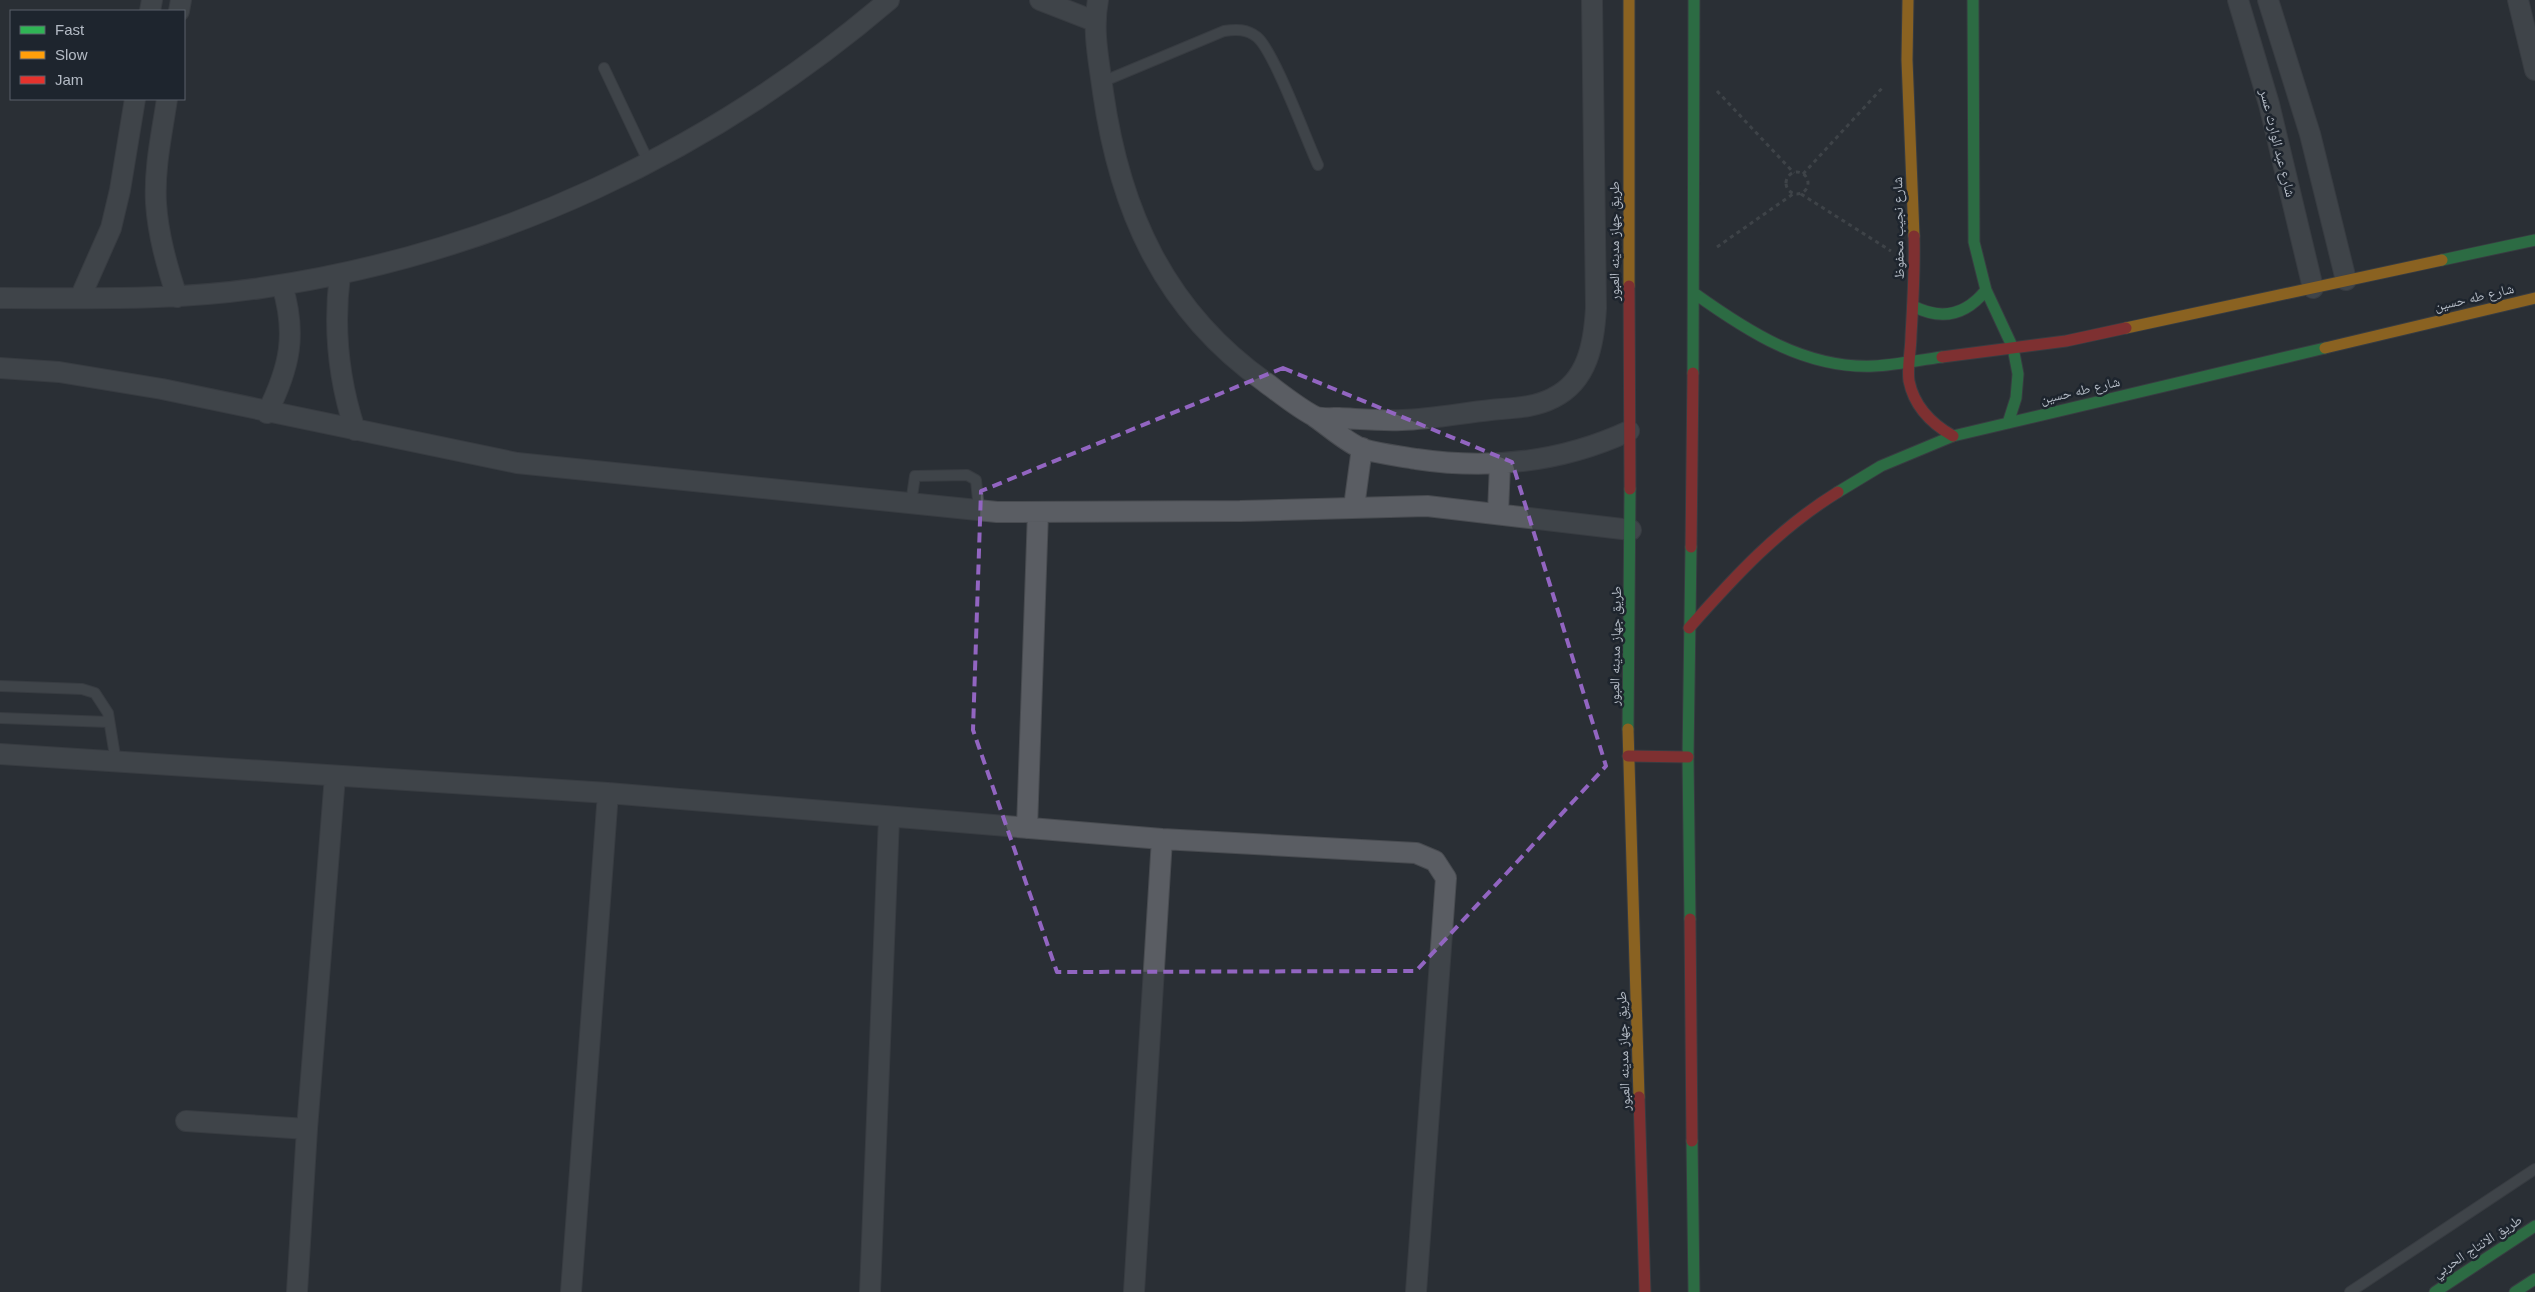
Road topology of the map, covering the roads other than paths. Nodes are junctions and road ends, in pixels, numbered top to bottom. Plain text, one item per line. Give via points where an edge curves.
1 (889, 0) edge
2 (1040, 0) edge
3 (1098, 0) edge
4 (1592, 0) edge
5 (1629, 0) edge
6 (1694, 0) edge
7 (1908, 0) edge
8 (1973, 0) edge
9 (2238, 0) edge
10 (2268, 0) edge
11 (2518, 0) edge
12 (1094, 21) junction
13 (604, 68) dead end
14 (2535, 70) edge
15 (1102, 82) junction
16 (135, 100) edge
17 (166, 100) edge
18 (649, 163) junction
19 (1318, 165) dead end
20 (2535, 240) edge
21 (340, 275) junction
22 (2346, 280) junction
23 (282, 285) junction
24 (2313, 288) junction
25 (1986, 290) junction
26 (1694, 293) junction
27 (177, 297) junction
28 (0, 298) edge
29 (80, 298) junction
30 (2535, 298) edge
31 (1913, 306) junction
32 (2013, 348) junction
33 (1909, 362) junction
34 (0, 368) edge
35 (267, 412) junction
36 (1316, 417) junction
37 (2008, 423) junction
38 (355, 430) junction
39 (1629, 431) junction
40 (1953, 436) junction
41 (1362, 448) junction
42 (1500, 464) junction
43 (911, 503) junction
44 (1354, 507) junction
45 (979, 510) junction
46 (1038, 512) junction
47 (1498, 513) junction
48 (1631, 530) junction
49 (1689, 628) junction
50 (0, 686) edge
51 (0, 718) edge
52 (109, 722) junction
53 (0, 754) edge
54 (1628, 756) junction
55 (1688, 757) junction
56 (116, 762) junction
57 (334, 776) junction
58 (608, 792) junction
59 (889, 818) junction
60 (1027, 828) junction
61 (1162, 839) junction
62 (186, 1121) dead end
63 (307, 1129) junction
64 (2535, 1169) edge
65 (2535, 1226) edge
66 (2535, 1279) edge
67 (297, 1292) edge
68 (571, 1292) edge
69 (870, 1292) edge
70 (1134, 1292) edge
71 (1416, 1292) edge
72 (1645, 1292) edge
73 (1694, 1292) edge
74 (2350, 1292) edge
75 (2435, 1292) edge
76 (2515, 1292) edge

1 - 18 street via 790,78 722,122
2 - 12 street
3 - 12 street
4 - 36 street via 1596,308 1589,360 1574,382 1554,398 1530,406 1403,420
5 - 39 main road, طريق جهاز مدينه العبور
6 - 26 main road
7 - 31 main road, شارع نجيب محفوظ via 1907,60 1915,266
8 - 25 main road via 1974,242
9 - 24 street, شارع عبد الوارث عسر via 2272,113
10 - 22 street via 2310,134
11 - 14 street
12 - 15 street
13 - 18 lane
15 - 19 lane via 1224,32 1245,31 1255,35 1265,48
15 - 36 street via 1109,136 1123,187 1142,237 1168,284 1191,316 1218,344 1247,370
16 - 29 street via 111,228
17 - 27 street via 156,202 160,234
18 - 21 street via 575,199 499,230 420,255
20 - 22 main road
21 - 23 street
21 - 38 street via 337,354
22 - 24 main road
23 - 27 street
23 - 35 street via 291,329 290,352 285,374
24 - 32 main road via 2066,341
25 - 31 main road via 1972,306 1953,315 1932,315
25 - 32 main road
26 - 33 main road via 1777,346 1805,355 1824,361 1873,366
26 - 49 main road
27 - 29 street
28 - 29 street
30 - 37 main road, شارع طه حسين
31 - 33 main road, شارع نجيب محفوظ
32 - 33 main road
32 - 37 main road via 2018,374 2016,398
33 - 40 main road, شارع نجيب محفوظ via 1909,380 1923,414 1936,428
34 - 35 street via 59,372 162,389
35 - 38 street
36 - 41 street
37 - 40 main road, شارع طه حسين
38 - 43 street via 517,463
39 - 42 street via 1553,458
39 - 48 main road, طريق جهاز مدينه العبور
40 - 49 main road, شارع طه حسين via 1881,466 1810,510 1745,565
41 - 42 street via 1430,461
41 - 44 street
42 - 47 street
43 - 45 street
43 - 45 lane via 914,480 918,475 967,475 976,480
44 - 46 street
44 - 47 street via 1427,506
45 - 46 street
46 - 60 street
47 - 48 street
48 - 54 main road, طريق جهاز مدينه العبور
49 - 55 main road
50 - 52 lane via 82,689 95,693 108,713
51 - 52 lane
52 - 56 lane
53 - 56 street
54 - 55 main road
54 - 72 main road, طريق جهاز مدينه العبور
55 - 73 main road
56 - 57 street
57 - 58 street
57 - 63 street
58 - 59 street
58 - 68 street
59 - 60 street
59 - 69 street
60 - 61 street
61 - 70 street
61 - 71 street via 1416,853 1435,861 1446,878
62 - 63 street
63 - 67 street
64 - 74 lane
65 - 75 main road, طريق الانتاج الحربي
66 - 76 main road

